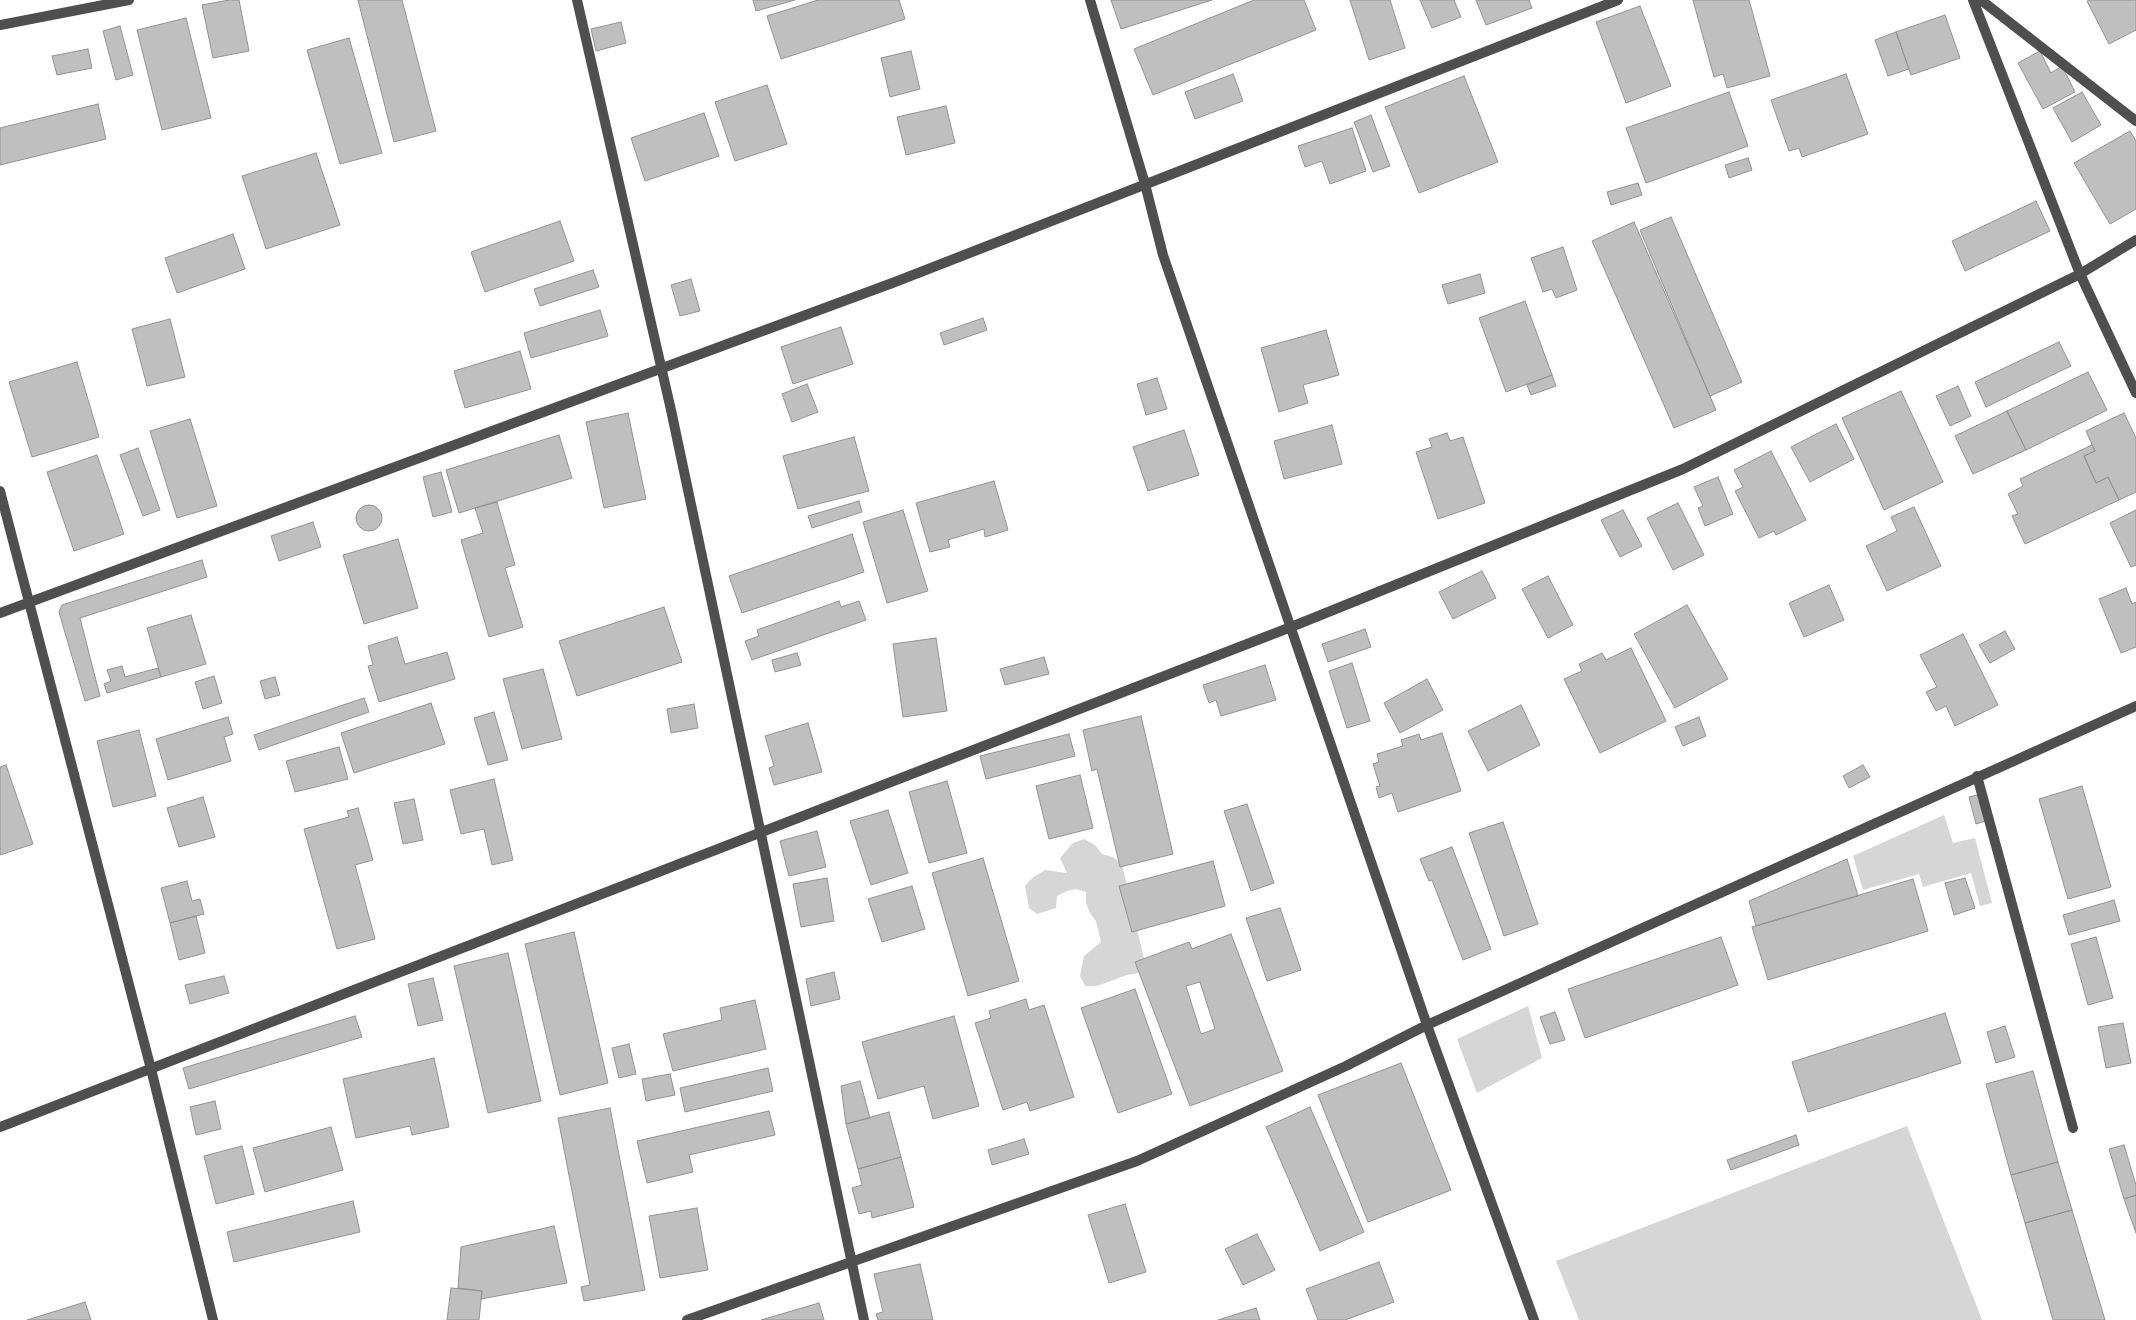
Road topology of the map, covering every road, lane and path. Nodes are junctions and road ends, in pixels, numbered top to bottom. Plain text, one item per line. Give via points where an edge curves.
1 (129, 0) edge
2 (577, 0) edge
3 (1090, 0) edge
4 (1618, 0) edge
5 (1973, 0) edge
6 (1981, 0) edge
7 (0, 25) edge
8 (2136, 121) edge
9 (1145, 184) junction
10 (2136, 240) edge
11 (2080, 274) junction
12 (661, 368) junction
13 (2136, 393) edge
14 (0, 491) edge
15 (30, 602) junction
16 (0, 613) edge
17 (1291, 627) junction
18 (2136, 706) edge
19 (1977, 776) junction
20 (761, 833) junction
21 (1427, 1025) junction
22 (151, 1069) junction
23 (0, 1127) edge
24 (2073, 1128) dead end
25 (851, 1263) junction
26 (213, 1320) edge
27 (687, 1320) edge
28 (864, 1320) edge
29 (1534, 1320) edge

1 - 7 street
2 - 12 street
3 - 9 street
4 - 9 street
5 - 11 street
6 - 8 street
9 - 12 street via 895,282
9 - 17 street via 1163,255
10 - 11 street
11 - 13 street
11 - 17 street via 1683,469
12 - 15 street
12 - 20 street
14 - 15 street
15 - 16 street
15 - 22 street
17 - 20 street
17 - 21 street
18 - 19 street
19 - 21 street
19 - 24 street
20 - 22 street
20 - 25 street
21 - 25 street via 1346,1066 1137,1161
21 - 29 street
22 - 23 street
22 - 26 street
25 - 27 street
25 - 28 street

